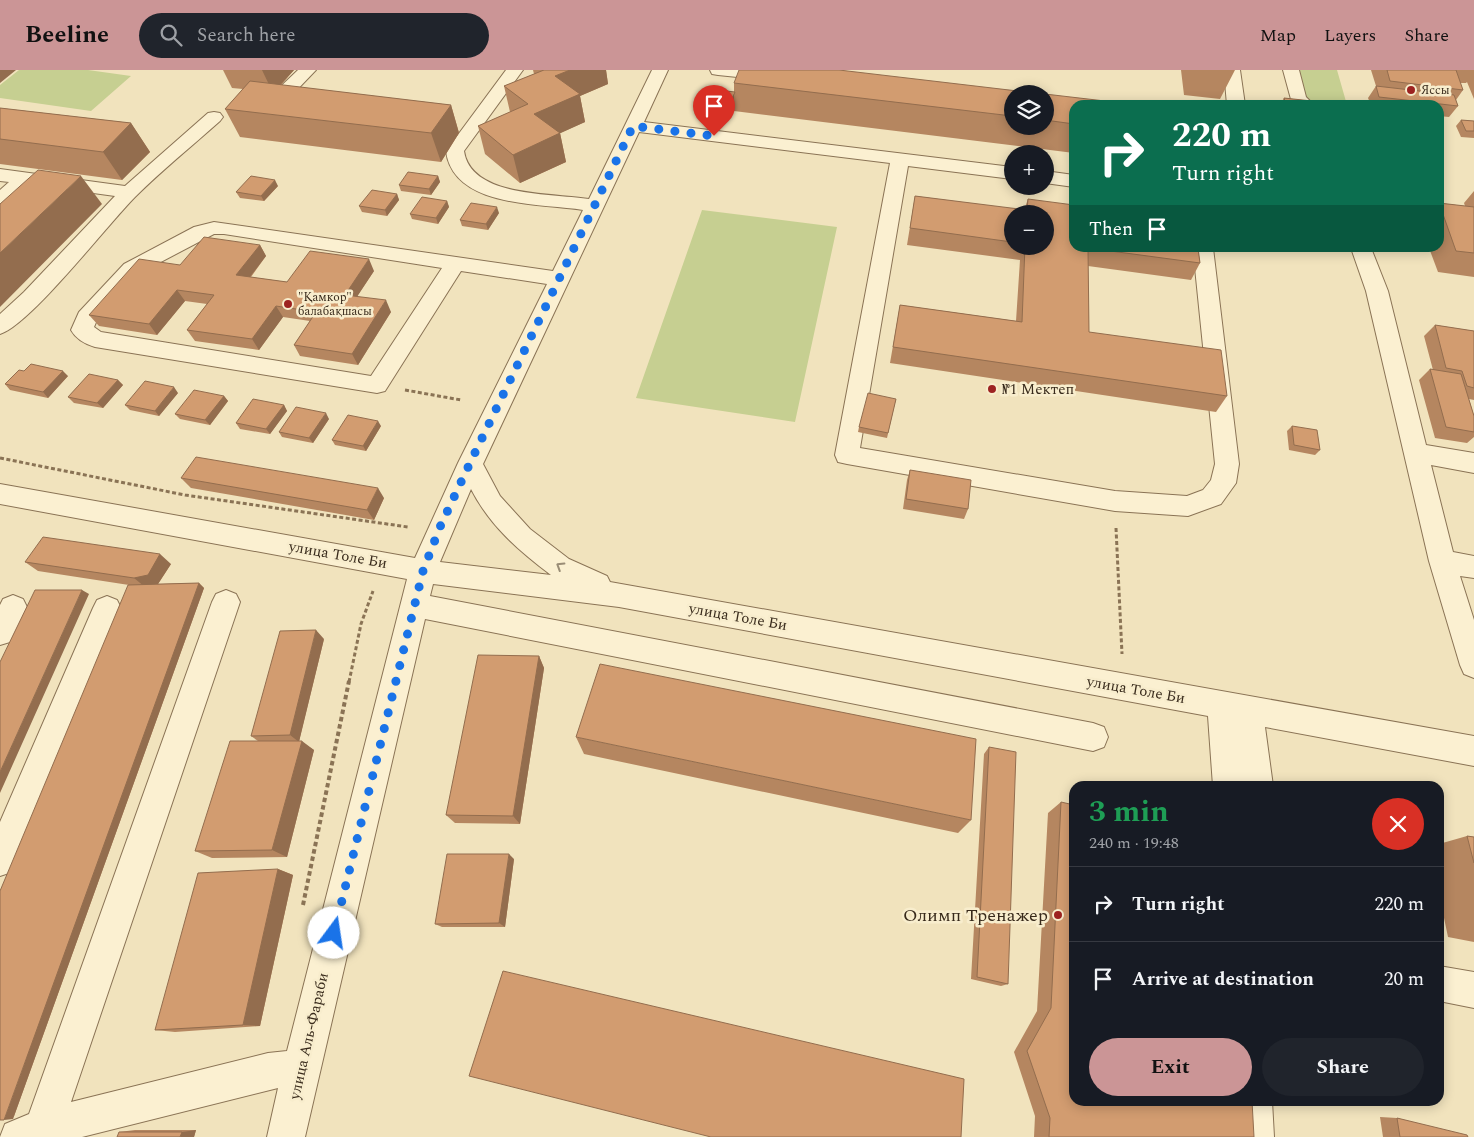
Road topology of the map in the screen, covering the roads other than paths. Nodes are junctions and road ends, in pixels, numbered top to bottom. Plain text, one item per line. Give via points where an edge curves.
1 (308, 70) edge
2 (515, 70) edge
3 (660, 70) edge
4 (718, 70) edge
5 (1232, 70) edge
6 (1291, 70) edge
7 (796, 78) edge
8 (1235, 100) edge
9 (1299, 100) edge
10 (316, 110) edge
11 (214, 116) dead end
12 (633, 126) junction
13 (451, 129) dead end
14 (471, 132) junction
15 (900, 160) junction
16 (1004, 172) edge
17 (0, 175) edge
18 (24, 178) junction
19 (1054, 178) edge
20 (1069, 180) edge
21 (128, 192) junction
22 (0, 201) edge
23 (594, 206) junction
24 (1203, 252) edge
25 (1362, 252) edge
26 (456, 263) junction
27 (559, 279) junction
28 (0, 326) edge
29 (1415, 453) junction
30 (470, 463) junction
31 (1474, 463) edge
32 (0, 494) edge
33 (1442, 561) junction
34 (1474, 567) edge
35 (423, 571) junction
36 (619, 595) junction
37 (226, 602) dead end
38 (413, 605) junction
39 (13, 607) dead end
40 (108, 608) dead end
41 (0, 634) edge
42 (1474, 665) edge
43 (1235, 708) junction
44 (1093, 737) dead end
45 (1474, 751) edge
46 (1228, 781) edge
47 (1257, 781) edge
48 (0, 860) edge
49 (1444, 985) edge
50 (1474, 990) edge
51 (301, 1068) junction
52 (1253, 1106) edge
53 (34, 1134) edge
54 (286, 1137) edge
55 (1256, 1137) edge

1 - 10 street via 284,94 282,102
2 - 14 street
3 - 12 street, улица Аль-Фараби
4 - 7 street
5 - 8 street
6 - 9 street
11 - 21 street
12 - 15 street
12 - 23 street, улица Аль-Фараби
13 - 14 street
14 - 23 street via 455,151 456,165 482,188
15 - 16 street
15 - 24 street via 902,199 847,455 1115,501 1188,506 1212,497 1223,483 1226,464
17 - 18 street
18 - 21 street
18 - 22 street
19 - 20 street
21 - 28 street via 32,297
23 - 27 street, улица Аль-Фараби
25 - 29 street via 1377,291
26 - 26 street via 377,385 95,339 82,330 87,317 131,269 201,231 214,228
26 - 27 street
27 - 30 street, улица Аль-Фараби
29 - 31 street
29 - 33 street
30 - 35 street, улица Аль-Фараби
36 -> 30 street via 560,567 522,537 491,503
32 - 35 street, улица Толе Би
33 - 34 street
33 - 42 street
35 - 36 street, улица Толе Би
35 - 38 street, улица Аль-Фараби
36 - 43 street, улица Толе Би
37 - 53 street
38 - 44 street
38 - 51 street, улица Аль-Фараби
39 - 41 street
40 - 48 street
43 - 45 street, улица Толе Би
43 - 46 street
43 - 47 street
49 - 50 street
51 - 53 street via 268,1071
51 - 54 street, улица Аль-Фараби
52 - 55 street

